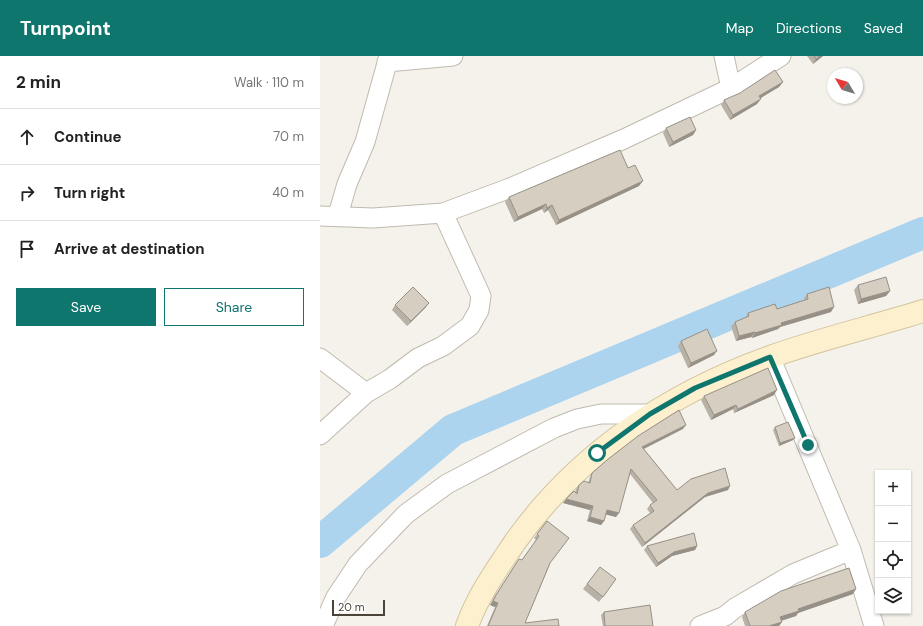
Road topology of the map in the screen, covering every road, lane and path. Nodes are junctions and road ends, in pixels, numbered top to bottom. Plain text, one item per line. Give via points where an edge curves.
1 (453, 56) edge
2 (724, 56) edge
3 (781, 56) edge
4 (388, 59) edge
5 (731, 88) junction
6 (443, 213) junction
7 (329, 215) edge
8 (923, 310) edge
9 (770, 357) junction
10 (320, 358) edge
11 (366, 393) junction
12 (650, 414) junction
13 (320, 435) edge
14 (851, 550) junction
15 (323, 626) edge
16 (468, 626) edge
17 (700, 626) edge
18 (874, 626) edge

1 - 4 street
2 - 5 street
3 - 5 street
4 - 7 street via 365,142 347,184
5 - 6 street via 617,142 510,188
6 - 7 street via 372,218
6 - 11 street via 481,296 479,310 470,326 444,346 418,358
8 - 9 street
9 - 12 street via 695,388
9 - 14 street
10 - 11 street
11 - 13 street
12 - 15 street via 601,414 577,419 554,428 447,484 406,514 358,564 336,597
12 - 16 street via 597,453 549,498 494,573 472,612
14 - 17 street via 793,574 725,616
14 - 18 street

